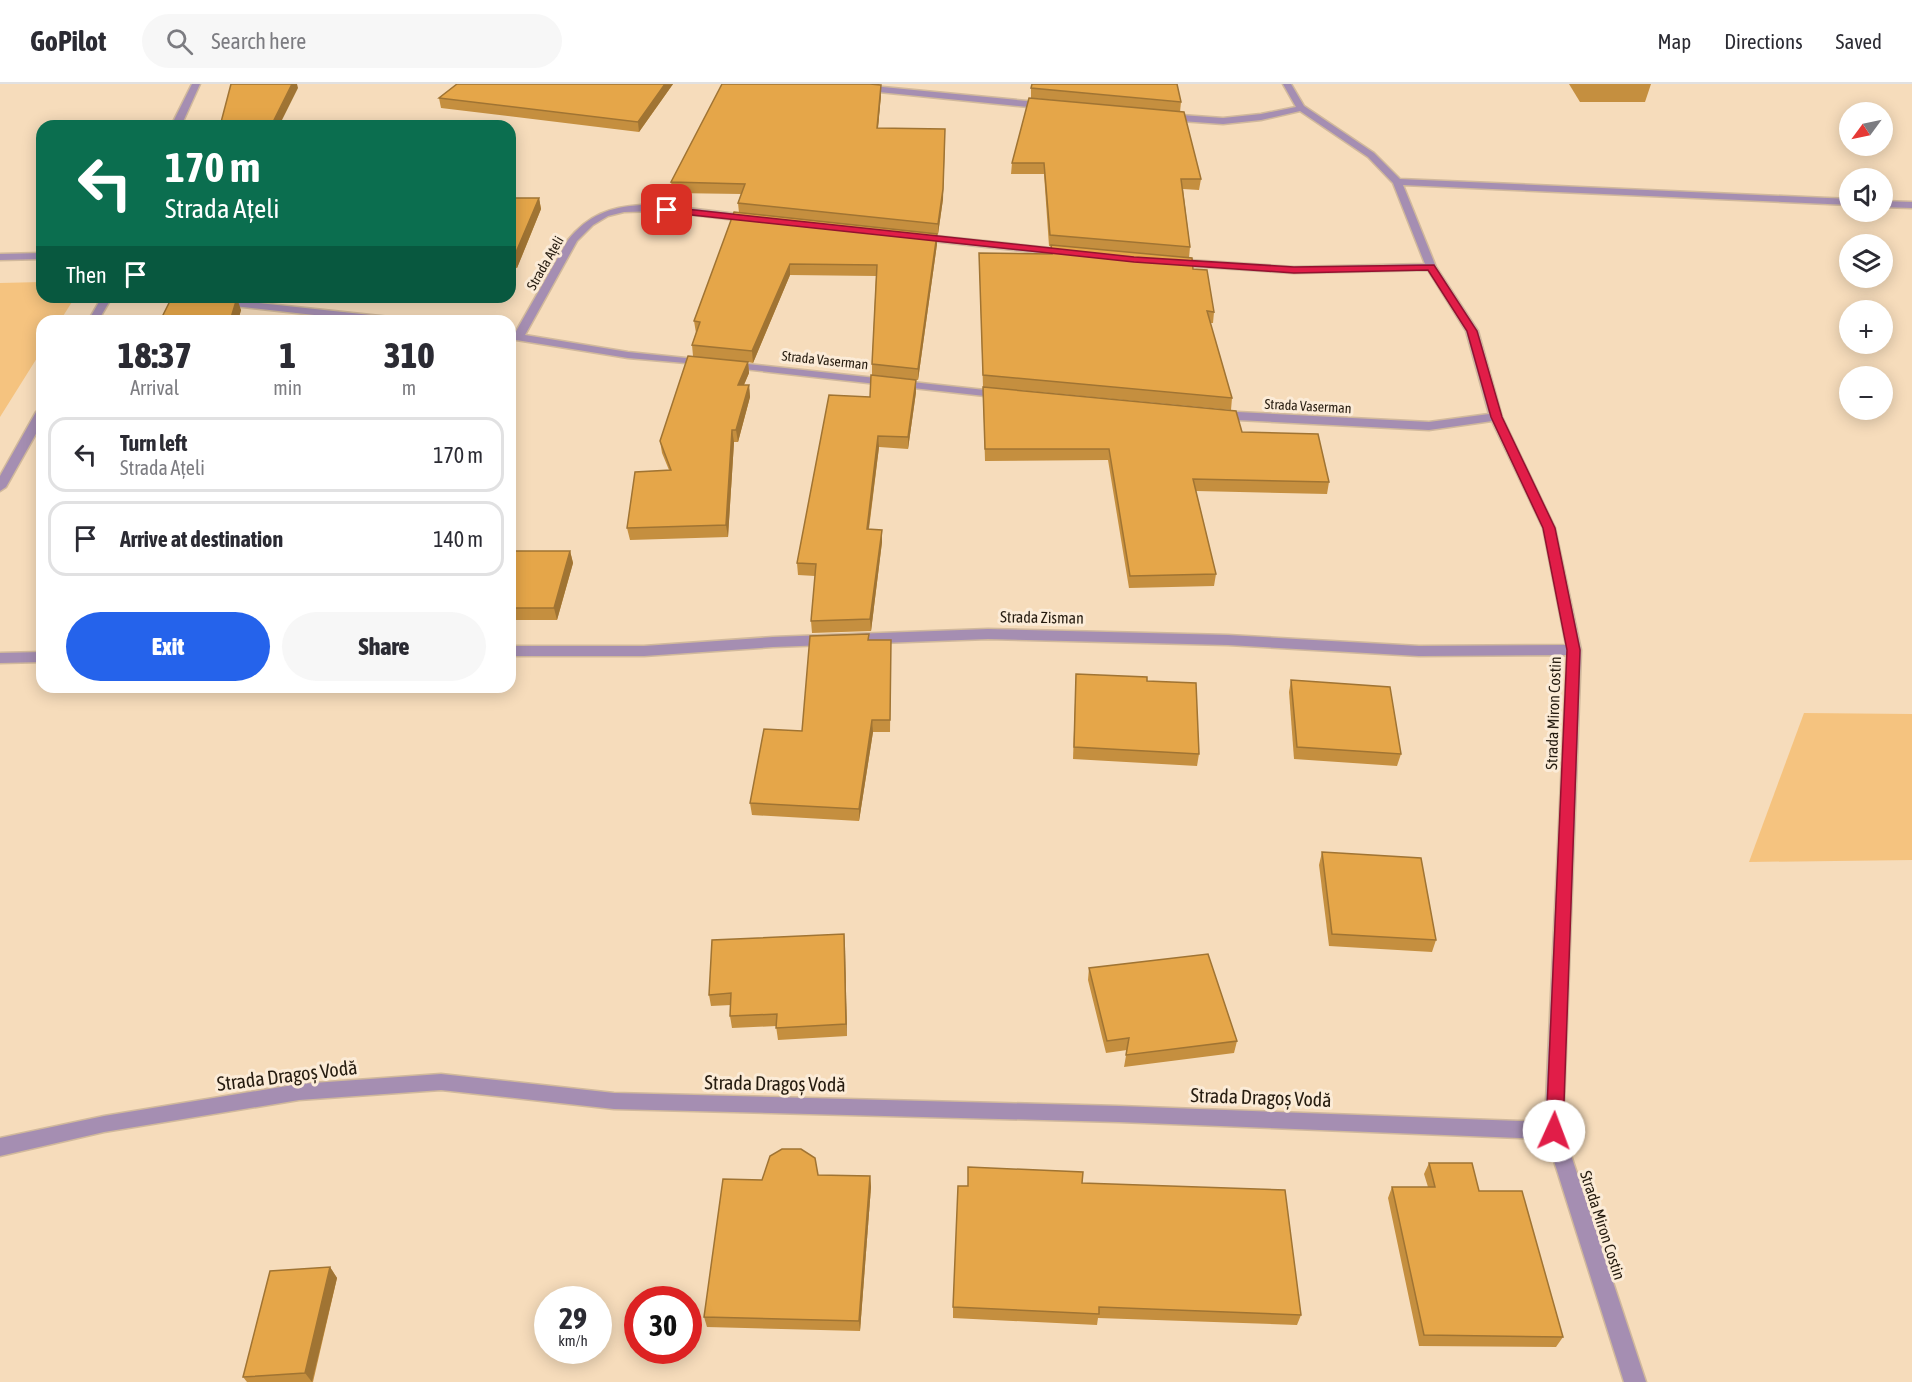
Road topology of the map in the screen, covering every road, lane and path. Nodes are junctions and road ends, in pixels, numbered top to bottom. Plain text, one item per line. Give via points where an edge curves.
1 (196, 84) edge
2 (1287, 84) edge
3 (854, 87) edge
4 (1056, 106) edge
5 (1301, 108) junction
6 (1151, 115) edge
7 (179, 120) edge
8 (1397, 182) junction
9 (1839, 202) edge
10 (1893, 205) edge
11 (1912, 206) edge
12 (760, 220) edge
13 (900, 235) edge
14 (1076, 254) edge
15 (36, 256) edge
16 (0, 257) edge
17 (1157, 261) edge
18 (1431, 267) junction
19 (231, 303) edge
20 (343, 315) edge
21 (516, 333) edge
22 (516, 336) edge
23 (1017, 396) edge
24 (1204, 414) edge
25 (1496, 417) junction
26 (36, 423) edge
27 (0, 486) edge
28 (1574, 650) junction
29 (516, 651) edge
30 (36, 657) edge
31 (0, 658) edge
32 (1554, 1131) junction
33 (0, 1148) edge
34 (1635, 1382) edge

1 - 7 street
2 - 5 street, Strada Miron Costin
3 - 4 street
5 - 6 street via 1223,121
5 - 8 street, Strada Miron Costin via 1371,155
8 - 9 street
8 - 18 street, Strada Miron Costin
10 - 11 street
12 - 21 street, Strada Ațeli via 643,208 607,212 573,240
13 - 14 street
15 - 16 street
17 - 18 street via 1294,270
18 - 25 street, Strada Miron Costin via 1472,331
19 - 20 street
22 - 23 street, Strada Vaserman via 628,355
24 - 25 street, Strada Vaserman via 1429,426
25 - 28 street, Strada Miron Costin via 1549,528
26 - 27 street
28 - 29 street, Strada Zisman via 1419,651 1228,640 988,634 644,651
28 - 32 street, Strada Miron Costin
30 - 31 street
32 - 33 street, Strada Dragoș Vodă via 1119,1114 614,1101 441,1082 299,1092 104,1124
32 - 34 street, Strada Miron Costin

